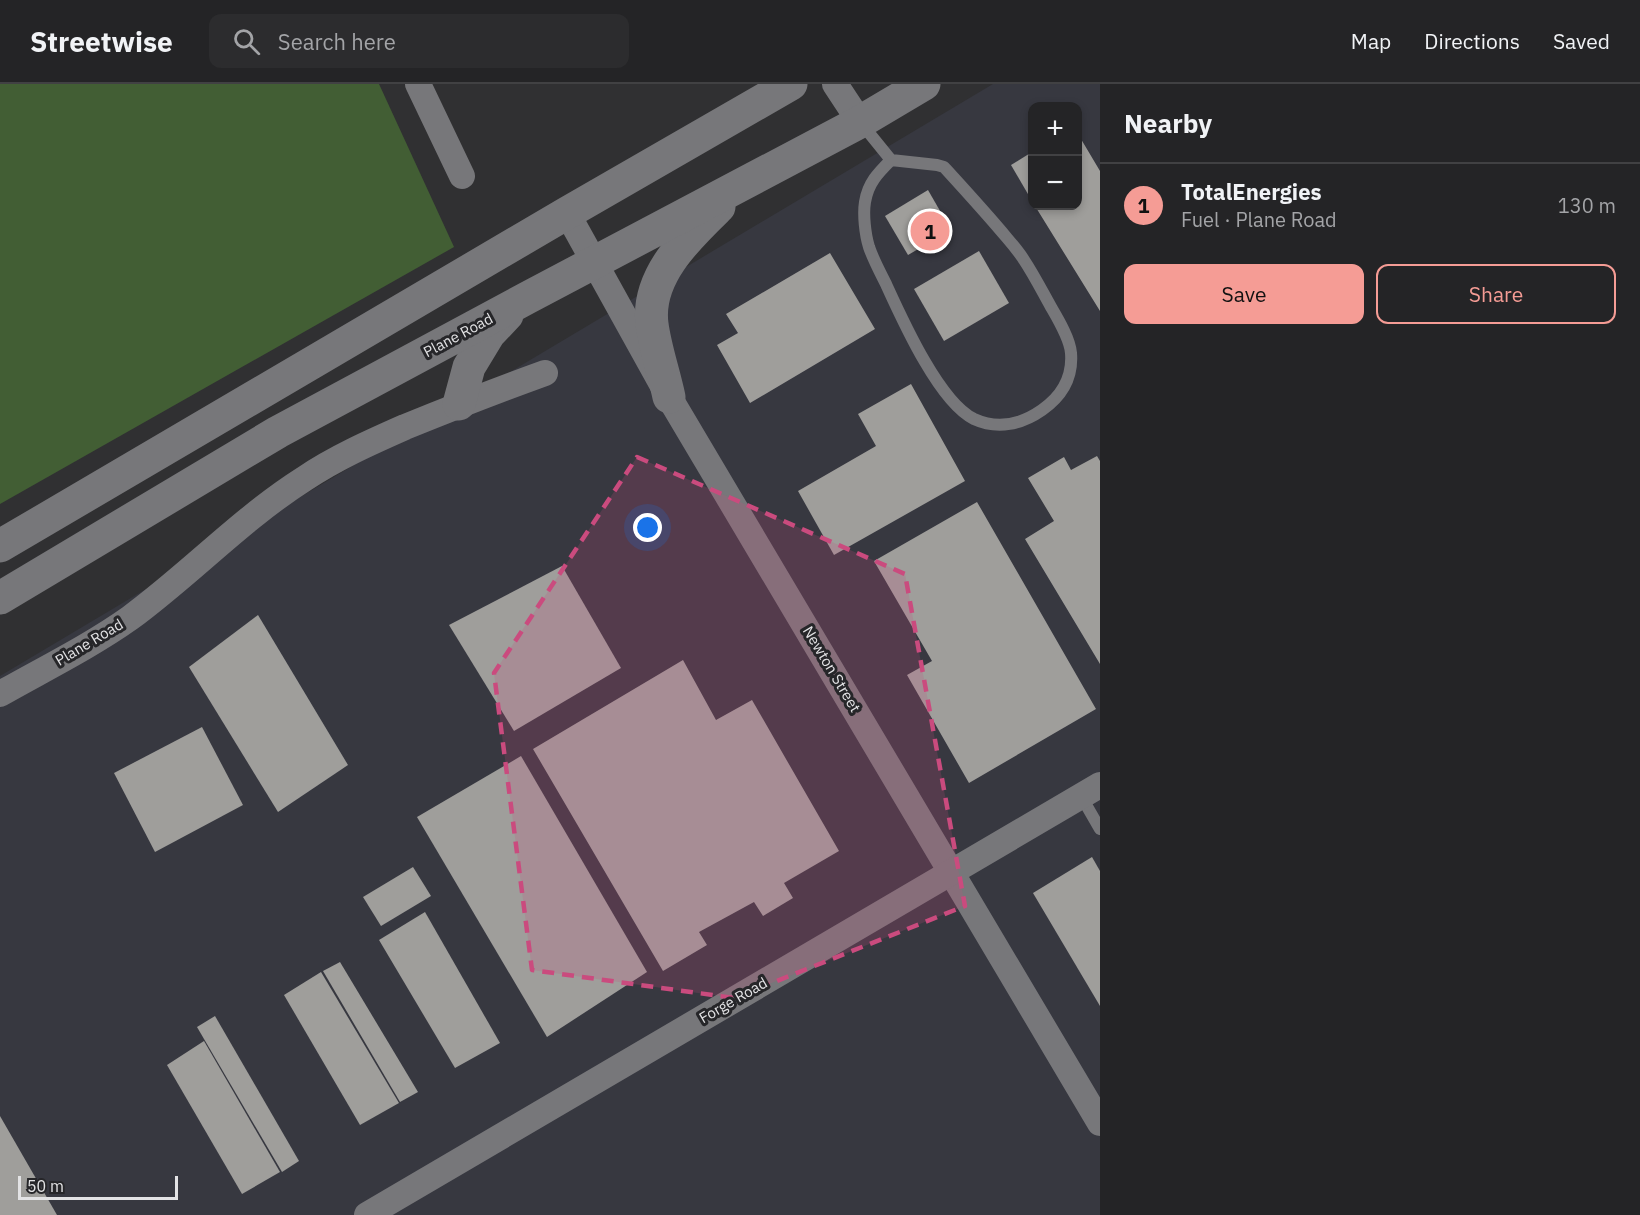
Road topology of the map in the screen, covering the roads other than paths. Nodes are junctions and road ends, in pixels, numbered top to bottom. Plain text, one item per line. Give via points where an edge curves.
1 (418, 84) edge
2 (791, 84) edge
3 (835, 84) edge
4 (924, 84) edge
5 (860, 123) junction
6 (891, 160) junction
7 (462, 176) dead end
8 (747, 181) junction
9 (567, 213) junction
10 (595, 263) junction
11 (527, 298) junction
12 (545, 373) dead end
13 (669, 397) junction
14 (459, 404) junction
15 (0, 546) edge
16 (0, 598) edge
17 (0, 694) edge
18 (1090, 791) edge
19 (1100, 829) edge
20 (952, 871) junction
21 (1100, 1123) edge
22 (367, 1215) edge

1 - 7 street
2 - 9 main road
3 - 5 street
4 - 5 main road, Plane Road
5 - 6 lane
5 - 8 main road, Plane Road
6 - 6 lane via 868,188 864,203 868,245 928,368 945,393 972,418 1006,425 1029,419 1055,401 1071,372 1071,351 1059,322 1024,259 944,167
8 - 10 main road, Plane Road
8 - 13 main road via 696,229 669,262 653,296 652,322
9 - 10 street, Newton Street
9 - 15 main road
10 - 11 main road, Plane Road
10 - 13 street, Newton Street
11 - 14 main road via 489,334 477,352
11 - 16 main road, Plane Road via 278,432
12 - 14 street, Plane Road
13 - 20 street, Newton Street
14 - 17 street, Plane Road via 364,445 305,478 262,508 128,618 89,645
18 - 19 lane
18 - 20 street, Forge Road
20 - 21 street, Newton Street
20 - 22 street, Forge Road

